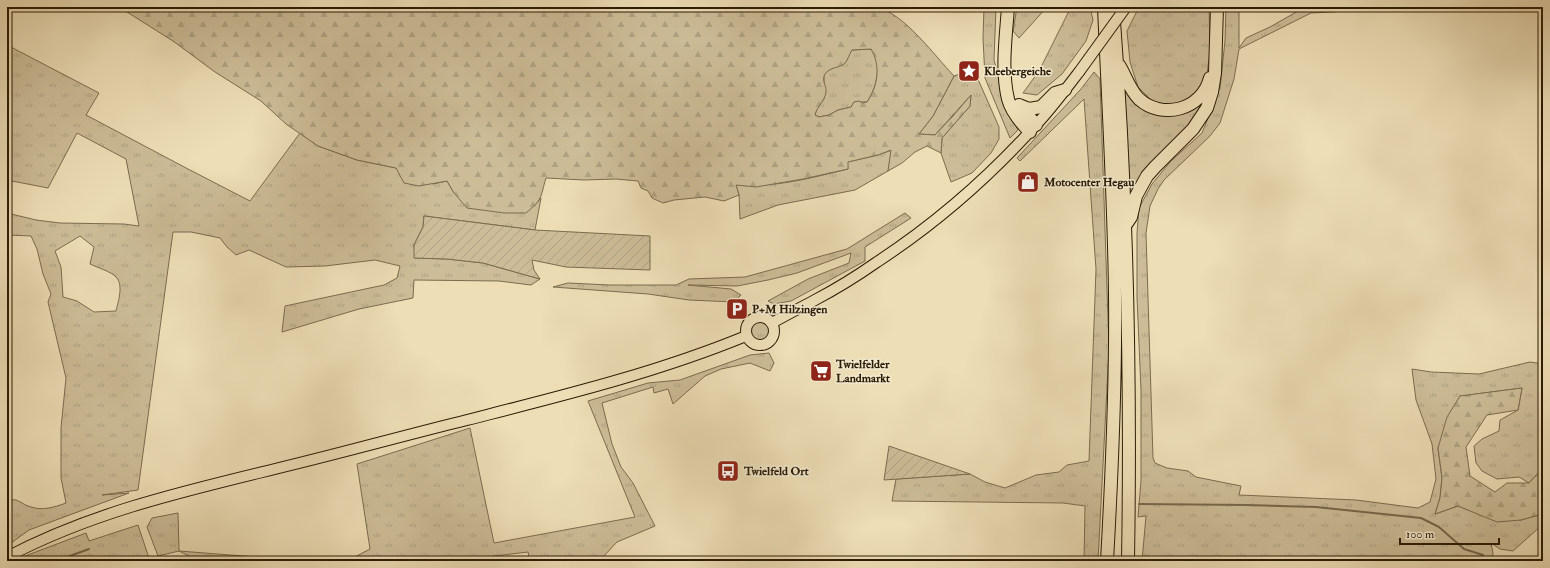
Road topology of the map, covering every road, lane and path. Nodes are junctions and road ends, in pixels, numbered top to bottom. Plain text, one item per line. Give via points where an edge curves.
1 (1008, 7) edge
2 (1099, 7) edge
3 (1104, 7) edge
4 (1113, 7) edge
5 (1126, 7) edge
6 (1213, 7) edge
7 (1217, 7) edge
8 (1105, 23) junction
9 (1117, 62) junction
10 (1007, 90) junction
11 (1065, 90) junction
12 (1019, 105) junction
13 (1033, 128) junction
14 (1125, 227) junction
15 (772, 323) junction
16 (746, 336) junction
17 (7, 557) edge
18 (1106, 561) edge
19 (1128, 561) edge

1 - 10 highway via 1004,62
2 - 8 highway via 1100,17
3 - 8 highway
4 - 9 highway
5 - 11 main road, bridge
6 - 9 highway via 1213,50 1209,81 1201,96 1187,106 1169,111 1145,103 1134,93
7 - 14 highway via 1215,73 1207,108 1193,129 1147,176 1136,196 1131,217
8 - 18 highway via 1115,296 1113,425
9 - 14 highway
10 - 12 highway
10 - 13 highway via 1008,100 1022,124
11 - 12 highway via 1055,93 1041,107 1029,109
11 - 13 main road
12 - 13 highway
13 - 15 main road via 963,196 897,249 836,288
14 - 19 highway
15 - 16 main road via 762,317 754,317 747,323
15 - 16 main road via 774,335 766,344 754,344
16 - 17 main road via 679,362 584,390 126,508 60,532

